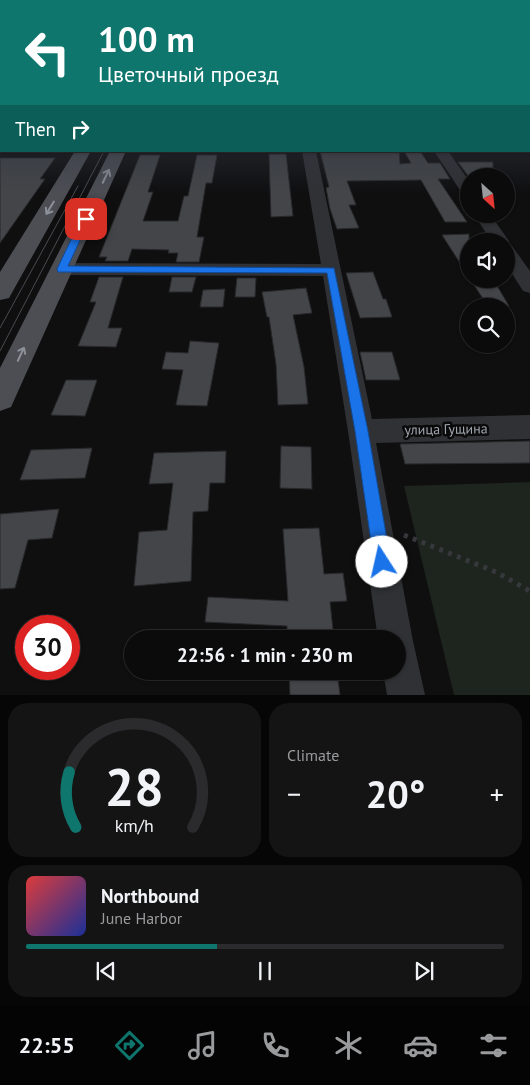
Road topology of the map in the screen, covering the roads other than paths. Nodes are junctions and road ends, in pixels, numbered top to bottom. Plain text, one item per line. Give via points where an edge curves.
1 (83, 152) edge
2 (118, 152) edge
3 (309, 152) edge
4 (442, 152) edge
5 (460, 180) edge
6 (515, 264) edge
7 (61, 269) junction
8 (331, 270) junction
9 (6, 272) edge
10 (530, 286) edge
11 (0, 292) edge
12 (0, 398) edge
13 (530, 427) edge
14 (361, 431) junction
15 (394, 630) edge
16 (403, 680) edge
17 (406, 695) edge

1 -> 9 main road
7 -> 2 main road
3 - 8 street
4 - 5 street
6 - 10 street
7 - 8 street
12 -> 7 main road
8 - 14 street
9 - 11 main road
13 - 14 street, улица Гущина
14 - 15 street
16 - 17 street

